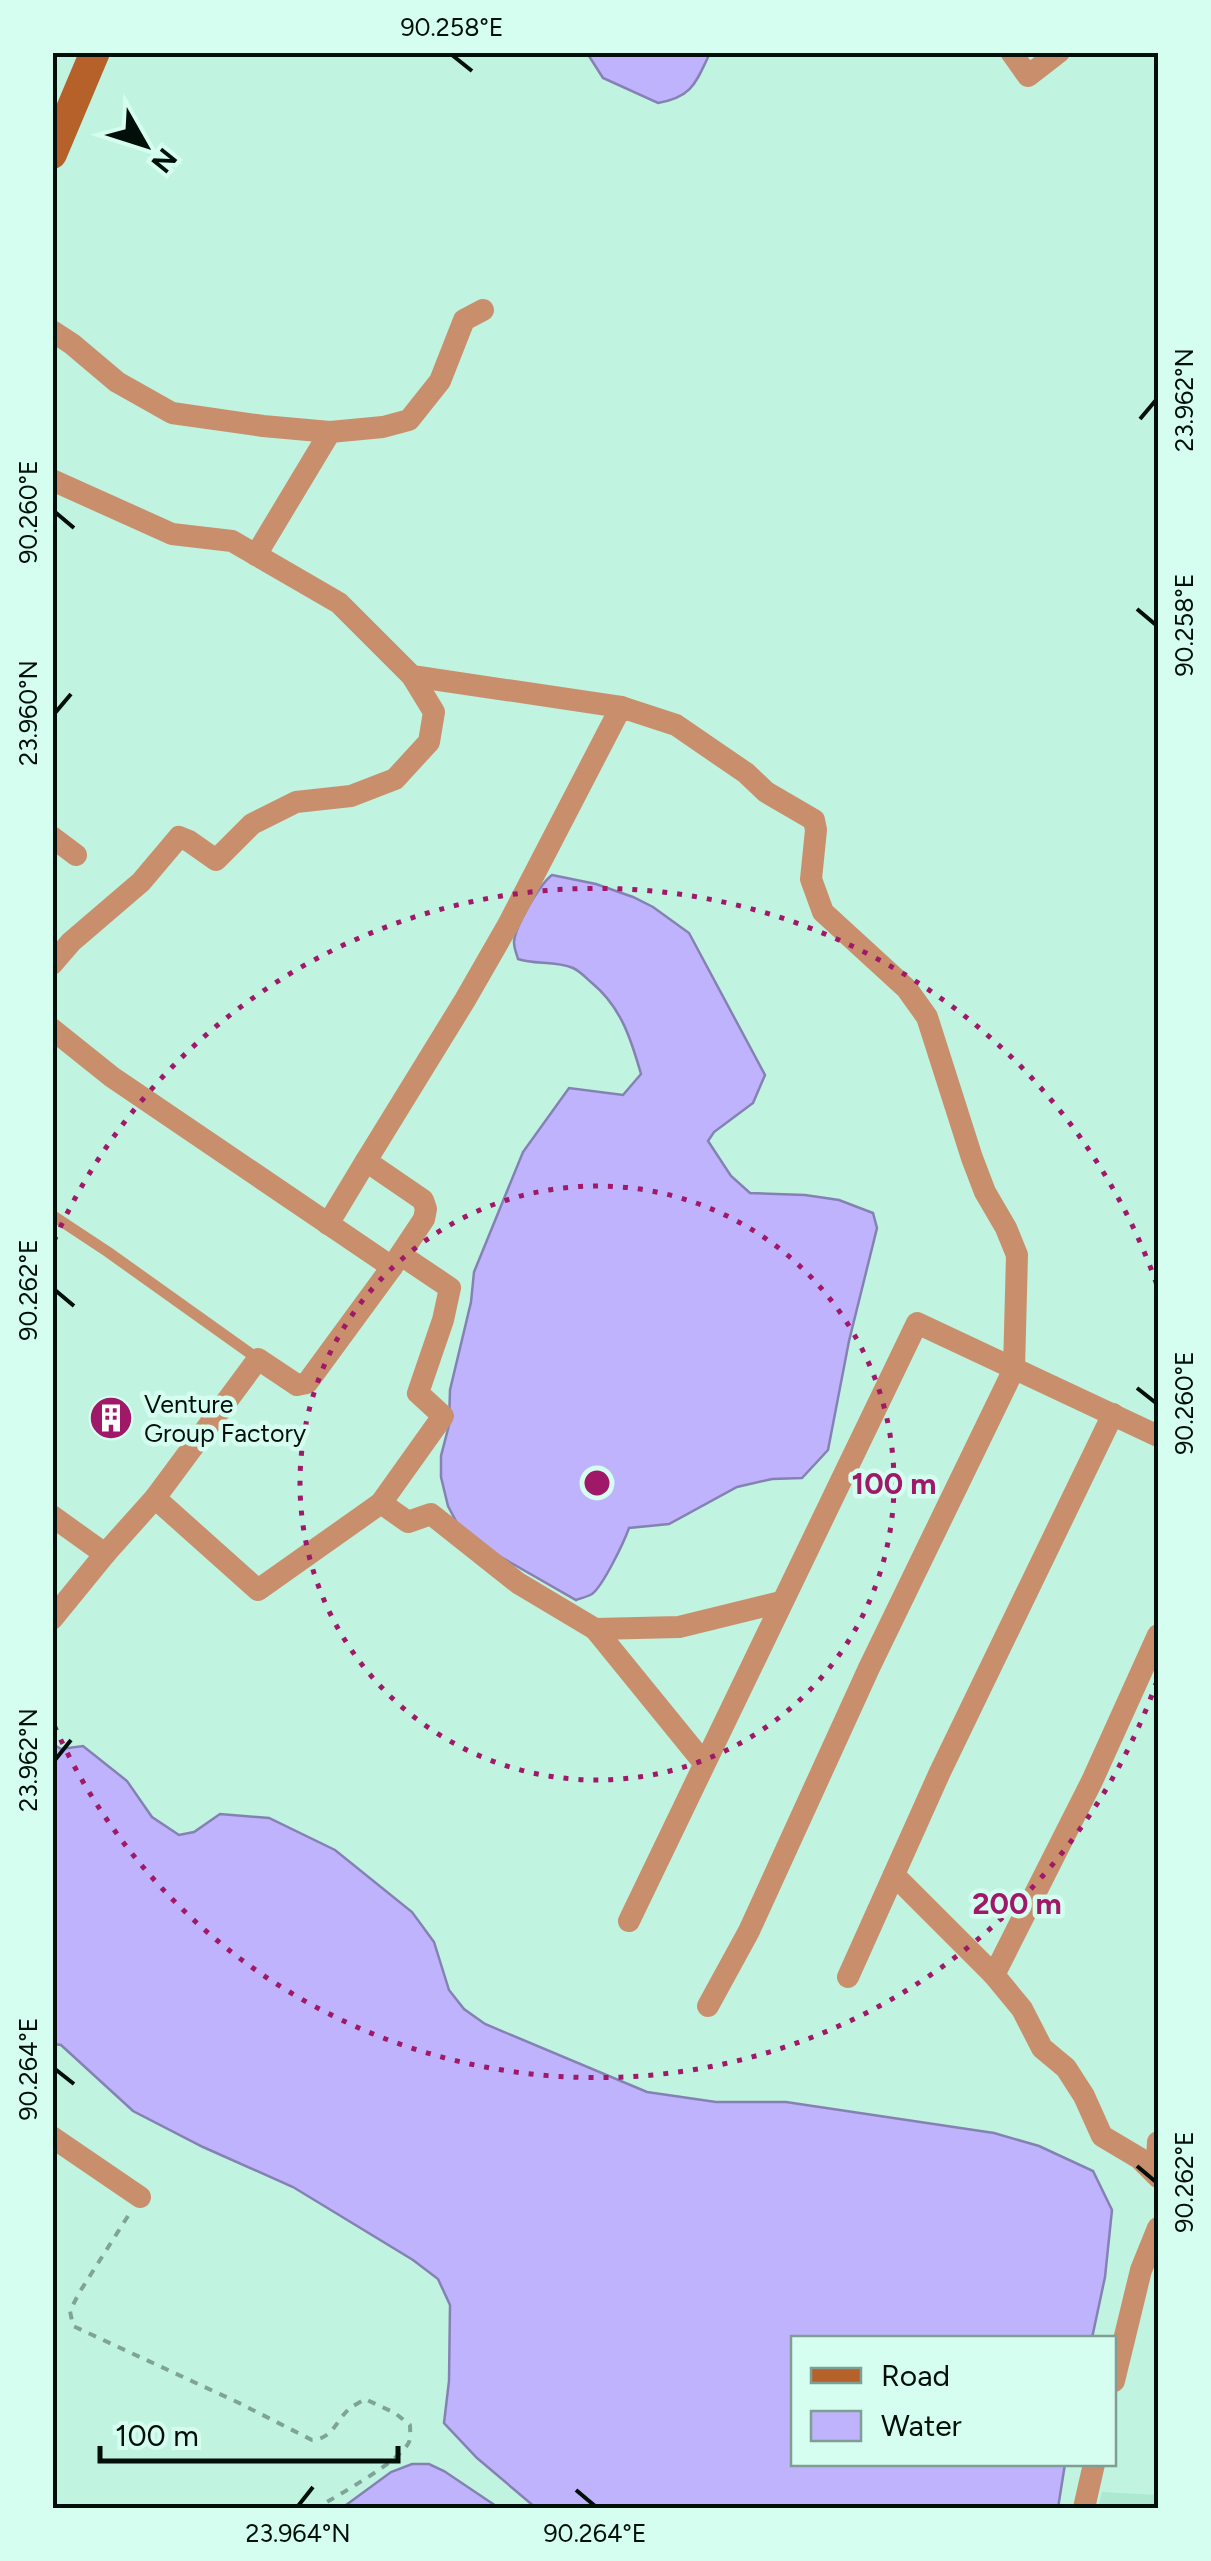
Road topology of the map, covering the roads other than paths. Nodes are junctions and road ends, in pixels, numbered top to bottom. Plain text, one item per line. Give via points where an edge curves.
1 (96, 52) edge
2 (1011, 52) edge
3 (1058, 52) edge
4 (52, 154) edge
5 (483, 310) dead end
6 (52, 331) edge
7 (330, 432) junction
8 (52, 480) edge
9 (256, 555) junction
10 (412, 676) junction
11 (621, 706) junction
12 (52, 837) edge
13 (76, 854) dead end
14 (52, 964) edge
15 (52, 1029) edge
16 (366, 1161) junction
17 (52, 1215) edge
18 (328, 1224) junction
19 (396, 1261) junction
20 (258, 1359) junction
21 (1014, 1369) junction
22 (1113, 1414) junction
23 (1158, 1436) edge
24 (156, 1498) junction
25 (382, 1503) junction
26 (52, 1516) edge
27 (105, 1554) junction
28 (781, 1602) junction
29 (52, 1618) edge
30 (595, 1629) junction
31 (1158, 1635) edge
32 (704, 1763) junction
33 (894, 1875) junction
34 (629, 1921) dead end
35 (994, 1975) junction
36 (848, 1977) dead end
37 (708, 2006) dead end
38 (52, 2136) edge
39 (1158, 2142) edge
40 (1158, 2168) edge
41 (1158, 2177) edge
42 (140, 2197) road end
43 (1158, 2228) edge
44 (1116, 2372) edge
45 (1094, 2466) edge
46 (1084, 2508) edge

1 - 4 street
2 - 3 street via 1028,76
5 - 7 street via 464,320 440,381 409,420
6 - 7 street via 117,382 172,412
7 - 9 street
8 - 9 street via 172,534 232,541
9 - 10 street via 339,603
10 - 11 street
10 - 14 street via 434,712 429,742 395,779 351,796 296,802 252,824 216,860 179,837
11 - 16 street via 508,926
11 - 21 street via 676,725 814,820 811,878 823,912 907,989 927,1017 985,1192 1018,1254
12 - 13 street
15 - 18 street
16 - 18 street
16 - 19 street via 426,1208
17 - 20 lane
18 - 19 street
19 - 20 street via 308,1383 297,1385
19 - 25 street via 450,1288 418,1393 443,1416
20 - 24 street
21 - 22 street
21 - 28 street via 916,1323
21 - 37 street
22 - 23 street
22 - 33 street
24 - 25 street via 258,1590
24 - 27 street
25 - 30 street via 408,1522 430,1514 518,1583
26 - 27 street
27 - 29 street
28 - 30 street via 680,1627
28 - 32 street
30 - 32 street
31 - 35 street
32 - 34 street
33 - 35 street
33 - 36 street
35 - 41 street via 1042,2048 1066,2068 1102,2136
38 - 42 street
39 - 40 street
43 - 44 street
45 - 46 street

